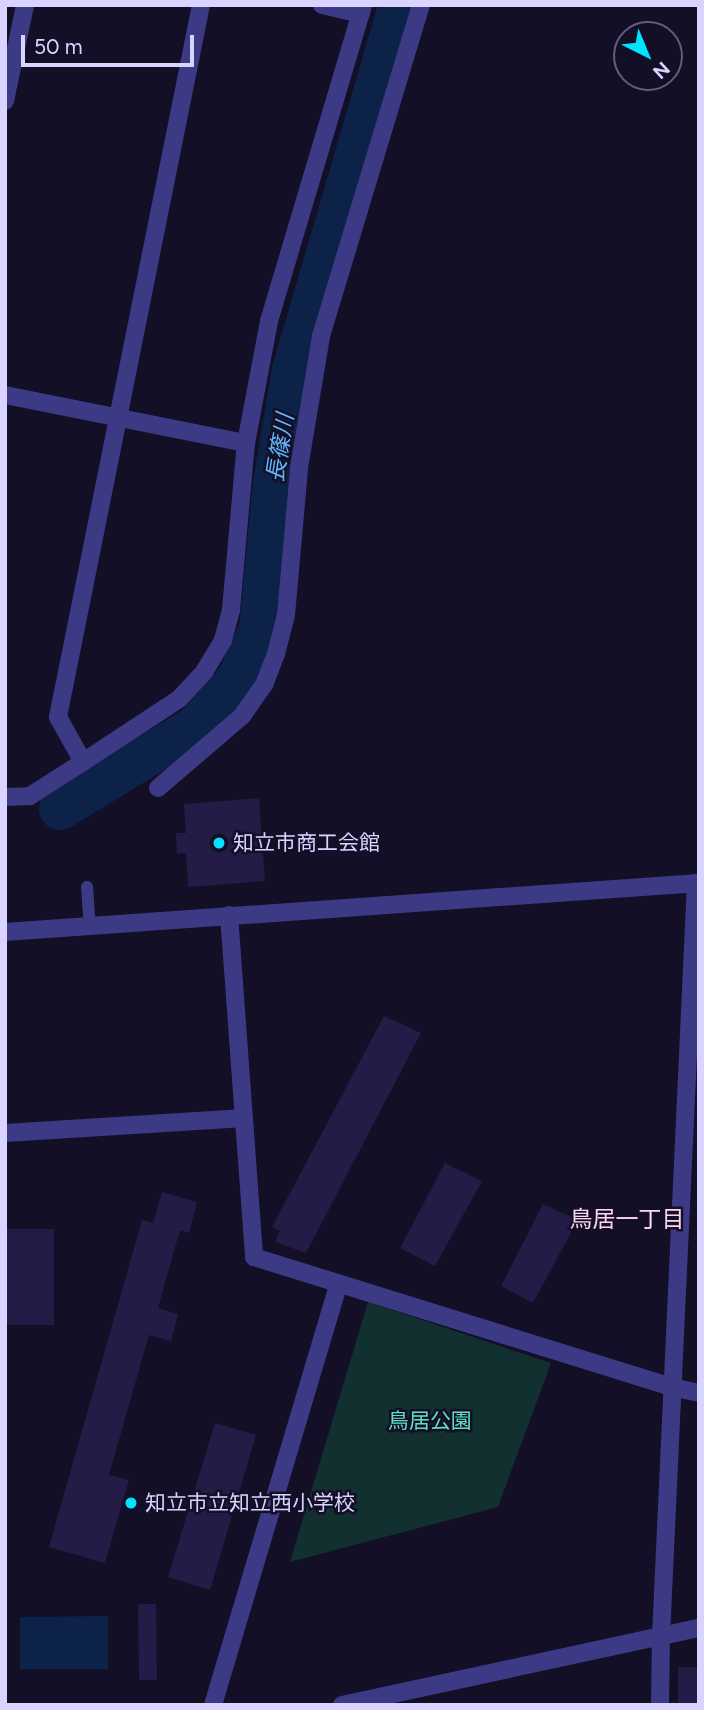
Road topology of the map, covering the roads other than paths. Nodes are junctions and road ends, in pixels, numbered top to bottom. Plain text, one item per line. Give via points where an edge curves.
1 (25, 5) edge
2 (201, 5) edge
3 (322, 5) edge
4 (421, 5) edge
5 (362, 10) edge
6 (5, 101) edge
7 (5, 395) edge
8 (118, 416) junction
9 (246, 443) junction
10 (83, 761) junction
11 (158, 788) dead end
12 (5, 797) edge
13 (697, 883) edge
14 (87, 887) dead end
15 (229, 915) junction
16 (90, 926) junction
17 (5, 932) edge
18 (694, 1012) edge
19 (241, 1118) junction
20 (5, 1133) edge
21 (339, 1283) junction
22 (671, 1387) junction
23 (699, 1393) edge
24 (699, 1628) edge
25 (662, 1636) junction
26 (213, 1705) edge
27 (341, 1705) edge
28 (660, 1705) edge

1 - 6 street
2 - 8 street
3 - 5 street
4 - 11 street via 318,348 301,458 286,615 276,654 264,685 242,716
5 - 9 street via 269,321
7 - 8 street
8 - 9 street
8 - 10 street via 58,718
9 - 10 street via 231,610 223,640 204,672 179,699
10 - 12 street via 30,796
13 - 15 street
13 - 18 street
14 - 16 lane
15 - 16 street
15 - 19 street
16 - 17 street
18 - 22 street
19 - 20 street
19 - 21 street via 254,1257
21 - 22 street
21 - 26 street
22 - 23 street
22 - 25 street
24 - 25 street
25 - 27 street
25 - 28 street

